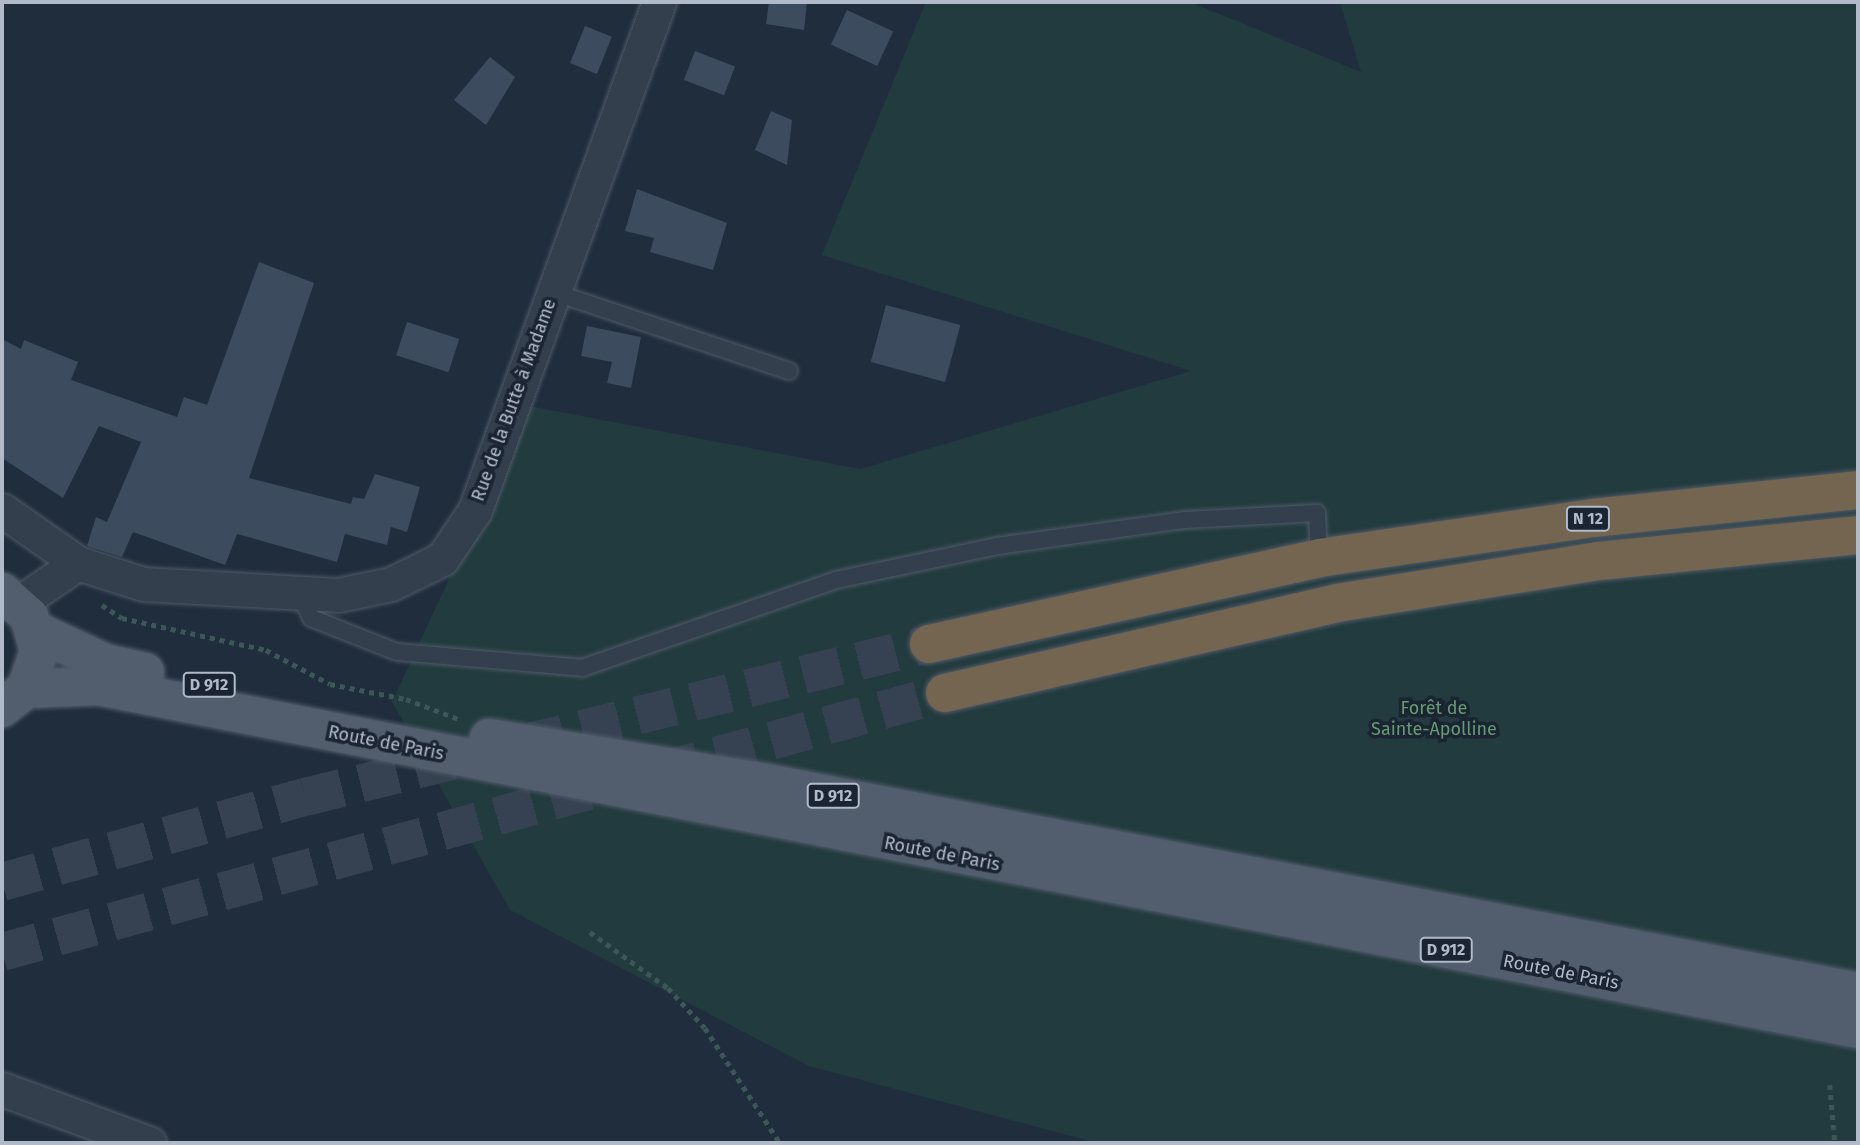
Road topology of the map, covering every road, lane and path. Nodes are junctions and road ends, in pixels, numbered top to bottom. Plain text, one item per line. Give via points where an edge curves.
1 (659, 2) edge
2 (553, 292) junction
3 (789, 371) dead end
4 (1858, 490) edge
5 (2, 510) edge
6 (1858, 535) edge
7 (1319, 558) junction
8 (78, 563) junction
9 (300, 595) junction
10 (19, 609) edge
11 (929, 644) tunnel mouth
12 (945, 693) tunnel mouth
13 (14, 699) edge
14 (590, 932) dead end
15 (1858, 992) edge
16 (1858, 1030) edge
17 (1830, 1085) dead end
18 (2, 1089) edge
19 (149, 1143) edge
20 (780, 1143) edge
21 (1835, 1143) edge

1 - 2 street, Rue de la Butte à Madame
2 - 3 lane
2 - 9 street, Rue de la Butte à Madame via 475,510 442,559 391,584
4 - 7 highway, N 12 via 1593,518
5 - 8 street, Rue de la Butte à Madame
6 - 12 highway via 1599,561 1337,603
7 - 9 lane via 1317,513 1185,520 997,546 836,580 582,667 397,652 311,618
7 - 11 highway, N 12
8 - 9 street, Rue de la Butte à Madame via 143,584
8 - 10 street
10 - 13 main road via 36,671
10 - 15 main road, Route de Paris / D 912 via 104,663 387,722 766,783
13 - 16 main road, Route de Paris / D 912 via 99,686
14 - 20 path via 668,988 705,1028
17 - 21 path
18 - 19 street

